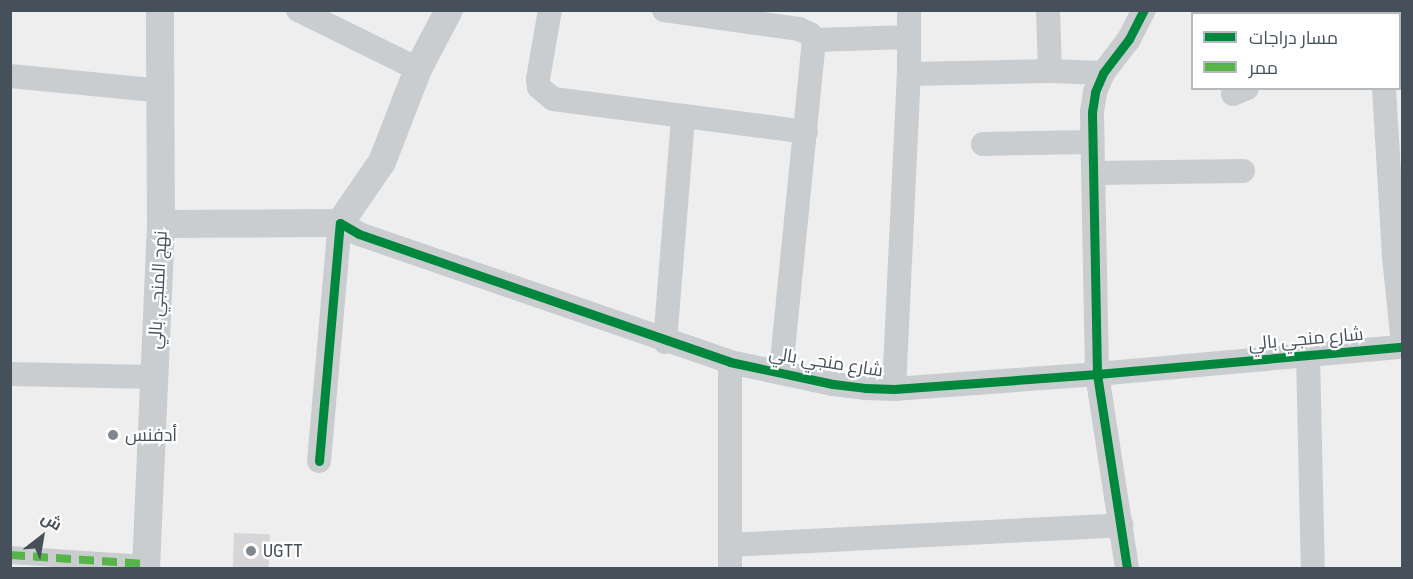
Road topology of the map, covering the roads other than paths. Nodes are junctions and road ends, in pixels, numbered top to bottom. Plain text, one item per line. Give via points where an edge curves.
1 (160, 10) edge
2 (298, 10) edge
3 (449, 10) edge
4 (550, 10) edge
5 (664, 10) edge
6 (909, 10) edge
7 (1048, 10) edge
8 (1144, 10) edge
9 (909, 37) junction
10 (814, 40) junction
11 (418, 69) junction
12 (1050, 71) junction
13 (1103, 73) junction
14 (909, 74) junction
15 (10, 76) edge
16 (1384, 90) edge
17 (162, 91) junction
18 (683, 116) junction
19 (806, 132) junction
20 (1092, 142) junction
21 (983, 144) dead end
22 (1243, 171) dead end
23 (1095, 172) junction
24 (340, 223) junction
25 (161, 224) junction
26 (1398, 257) edge
27 (1402, 335) edge
28 (665, 342) junction
29 (1402, 347) edge
30 (1308, 355) junction
31 (730, 362) junction
32 (781, 372) junction
33 (10, 374) edge
34 (1097, 374) junction
35 (154, 377) junction
36 (894, 389) junction
37 (319, 461) dead end
38 (1121, 525) junction
39 (10, 555) edge
40 (730, 557) edge
41 (146, 566) edge
42 (1127, 568) edge
43 (1314, 568) edge

1 - 17 street, نهج المنجي بالي
2 - 11 street
3 - 11 street
4 - 18 street via 538,79 545,94 553,99
5 - 10 street via 799,29
6 - 9 street
7 - 12 street
8 - 13 street via 1129,39
9 - 10 street
9 - 14 street
10 - 19 street
11 - 24 street via 382,162
12 - 13 street
12 - 14 street
13 - 20 street via 1095,92
14 - 36 street
15 - 17 street
16 - 26 street
17 - 25 street, نهج المنجي بالي
18 - 19 street
18 - 28 street
19 - 32 street
20 - 21 street
20 - 23 street
22 - 23 street
23 - 34 street
24 - 25 street
24 - 28 street, شارع منجي بالي via 359,234
24 - 37 street
25 - 35 street, نهج المنجي بالي
26 - 27 street
28 - 31 street, شارع منجي بالي
29 - 30 street, شارع منجي بالي
30 - 34 street, شارع منجي بالي
30 - 43 street
31 - 32 street, شارع منجي بالي
31 - 40 street
32 - 36 street, شارع منجي بالي via 833,384
33 - 35 street
34 - 36 street, شارع منجي بالي
34 - 38 street
35 - 41 street, نهج المنجي بالي
38 - 40 street
38 - 42 street
39 - 41 street

